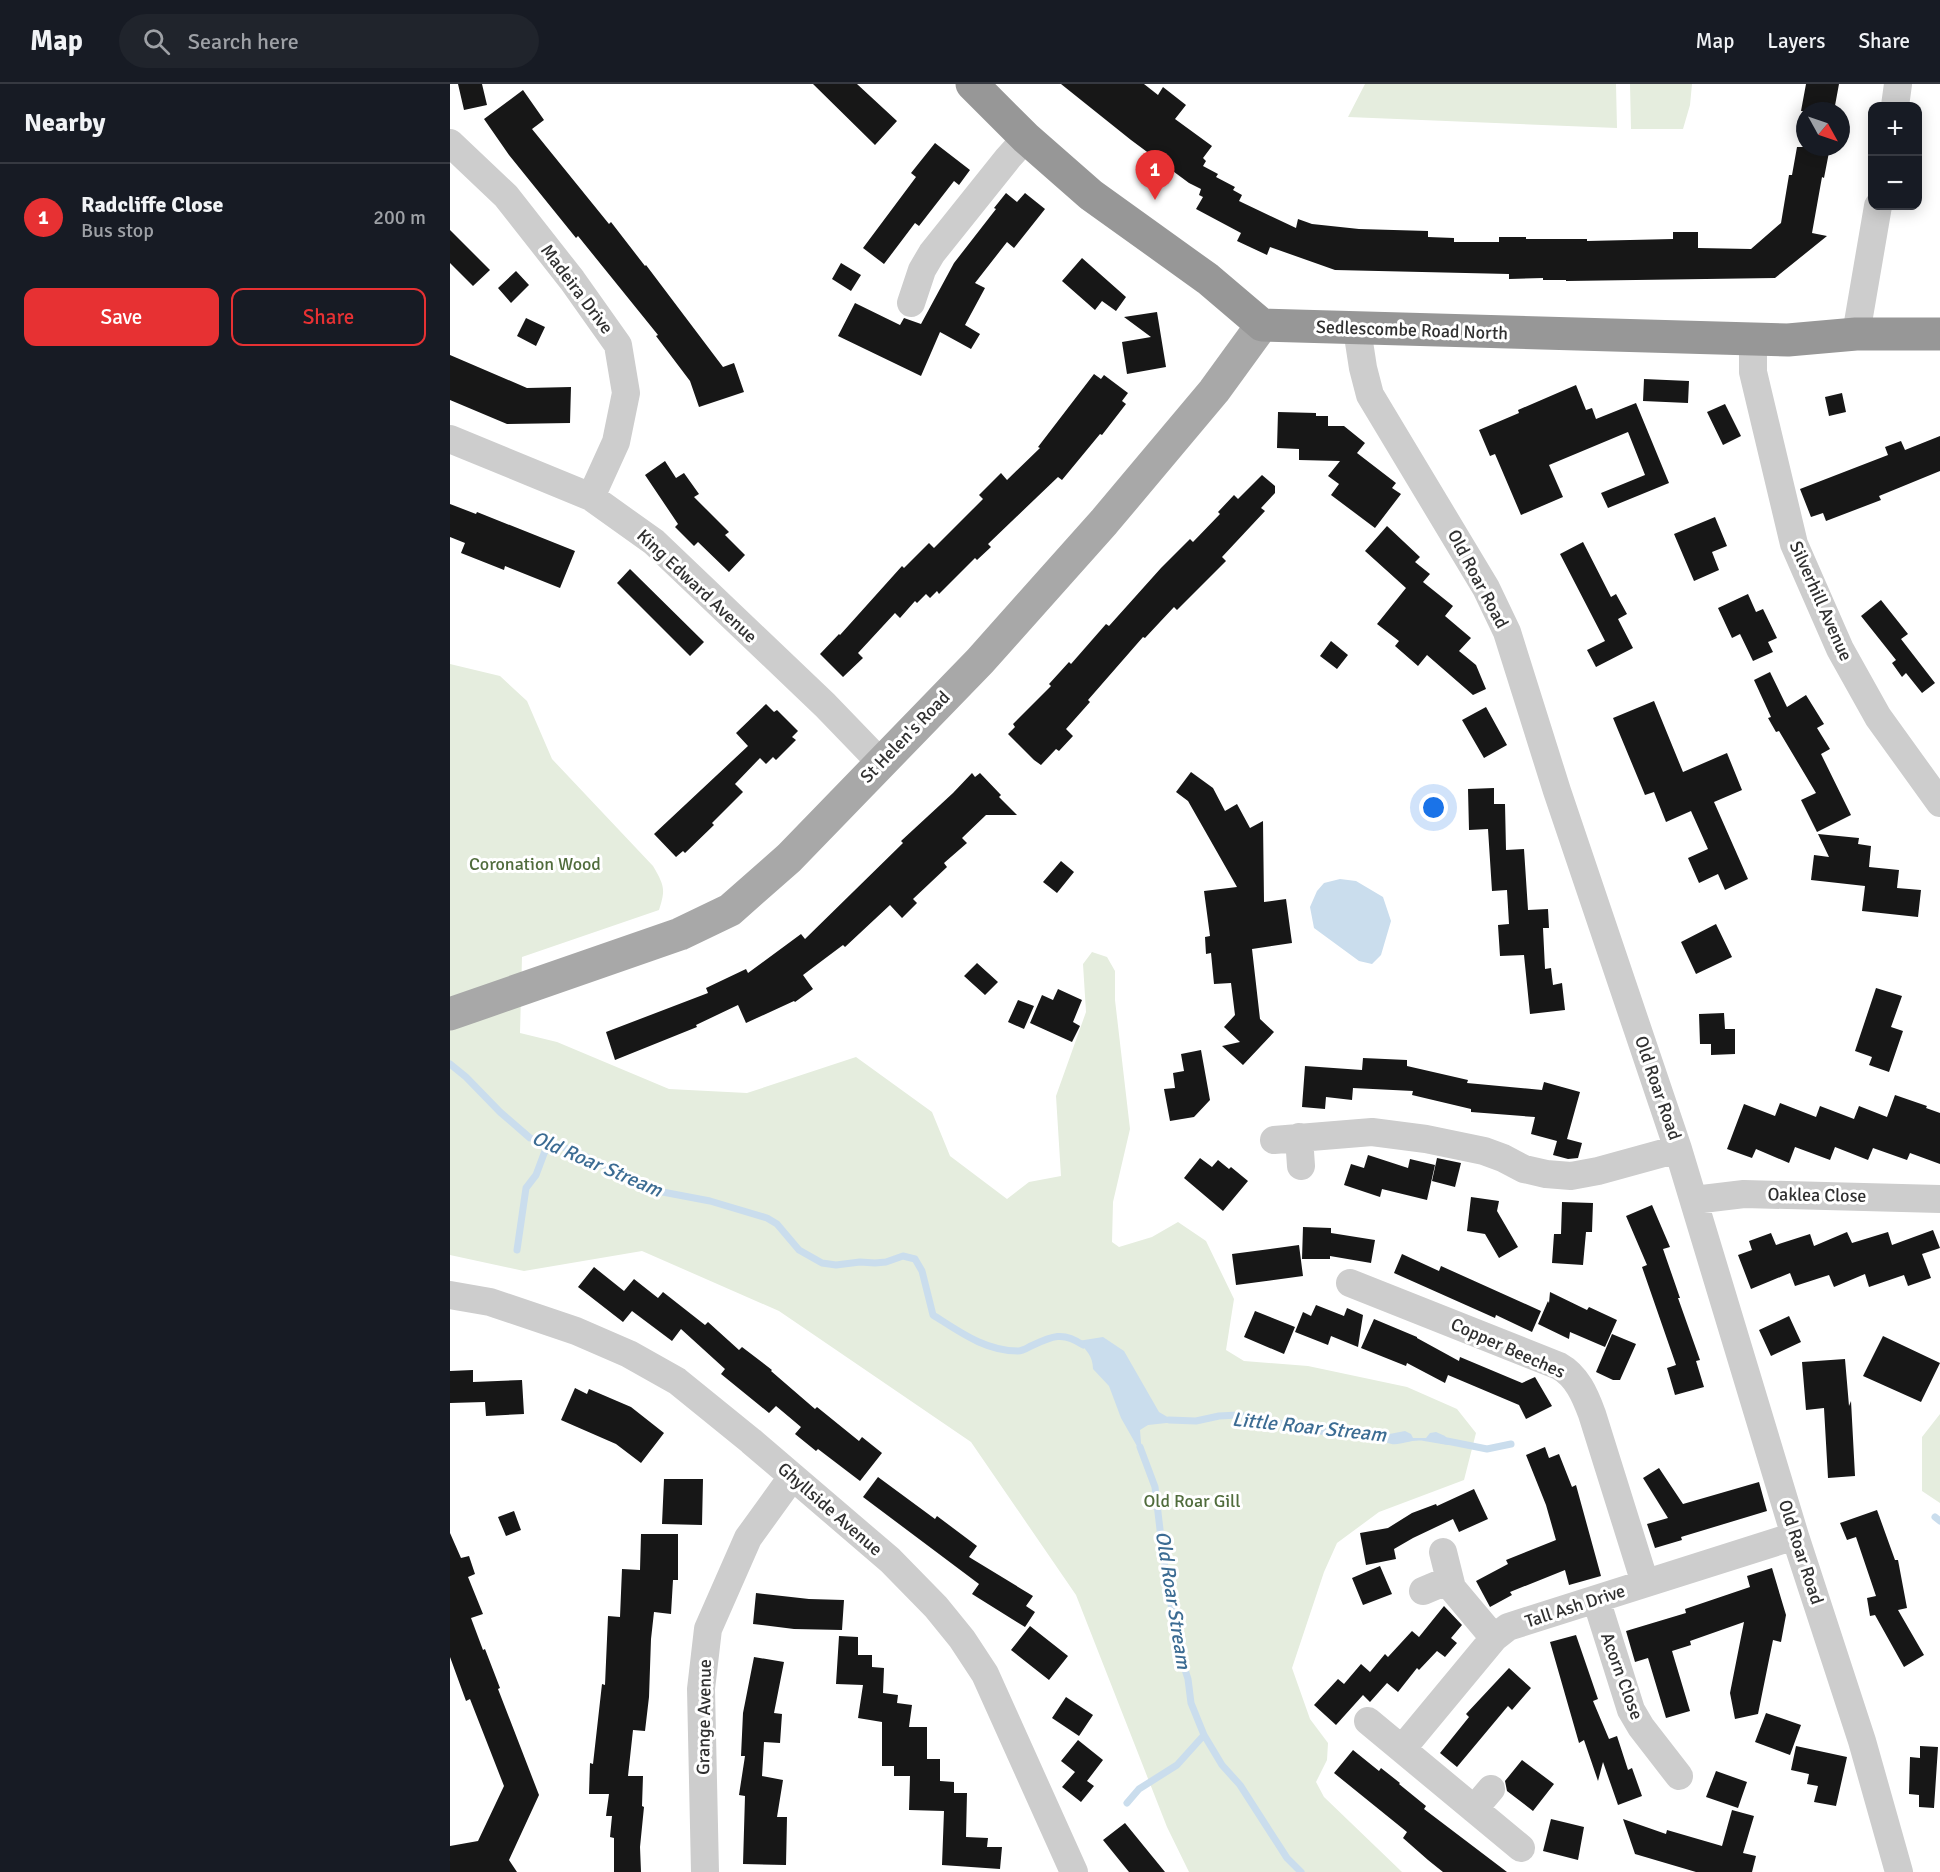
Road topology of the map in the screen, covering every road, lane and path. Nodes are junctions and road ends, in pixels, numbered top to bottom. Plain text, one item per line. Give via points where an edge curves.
1 (972, 84) edge
2 (1898, 84) edge
3 (1896, 102) edge
4 (1026, 138) junction
5 (450, 143) edge
6 (1877, 210) edge
7 (911, 303) dead end
8 (1262, 325) junction
9 (1357, 330) junction
10 (1856, 334) junction
11 (1940, 334) edge
12 (1753, 339) junction
13 (450, 439) edge
14 (591, 497) junction
15 (880, 762) junction
16 (1940, 803) edge
17 (450, 1014) edge
18 (1678, 1149) junction
19 (1302, 1166) dead end
20 (1940, 1198) edge
21 (1694, 1200) junction
22 (1369, 1282) dead end
23 (450, 1295) edge
24 (792, 1477) junction
25 (1796, 1536) junction
26 (1443, 1552) dead end
27 (1449, 1580) junction
28 (1645, 1583) junction
29 (1423, 1591) dead end
30 (1596, 1599) junction
31 (1494, 1638) junction
32 (1368, 1721) dead end
33 (1402, 1749) junction
34 (1679, 1776) dead end
35 (1521, 1848) dead end
36 (705, 1872) edge
37 (1074, 1872) edge
38 (1899, 1872) edge

1 - 4 highway
2 - 3 street
4 - 7 street via 932,253
4 - 8 highway via 1091,195 1208,279
5 - 14 street, Madeira Drive via 506,196 618,345 626,393 616,442
6 - 10 street
8 - 9 highway, Sedlescombe Road North
8 - 15 main road, St Helen's Road via 1214,390 1104,522 980,661
9 - 12 highway, Sedlescombe Road North
9 - 18 street, Old Roar Road via 1370,394 1486,588 1506,632
10 - 11 highway, Sedlescombe Road North
10 - 12 highway, Sedlescombe Road North
12 - 16 street, Silverhill Avenue via 1753,372 1794,544 1843,654 1878,717
13 - 14 street, King Edward Avenue
14 - 15 street, King Edward Avenue via 654,542
15 - 17 main road, St Helen's Road via 789,858 730,910 680,934
18 - 19 street via 1571,1176 1524,1169 1484,1150 1426,1139 1372,1132 1286,1139
18 - 21 street, Old Roar Road
20 - 21 street, Oaklea Close via 1744,1194
21 - 25 street, Old Roar Road
22 - 28 street, Copper Beeches via 1558,1366 1572,1377 1592,1414
23 - 24 street, Ghyllside Avenue via 490,1302 629,1354 677,1381
24 - 36 street, Grange Avenue via 748,1538 708,1629 701,1689
24 - 37 street, Ghyllside Avenue via 890,1560 962,1639 985,1674
25 - 28 street, Tall Ash Drive
25 - 38 street, Old Roar Road via 1862,1741
26 - 27 street
27 - 29 street
27 - 31 street
28 - 30 street, Tall Ash Drive
30 - 31 street, Tall Ash Drive via 1508,1627
30 - 34 street, Acorn Close via 1631,1710
31 - 33 street, Tall Ash Drive
32 - 33 street
33 - 35 street via 1482,1799

